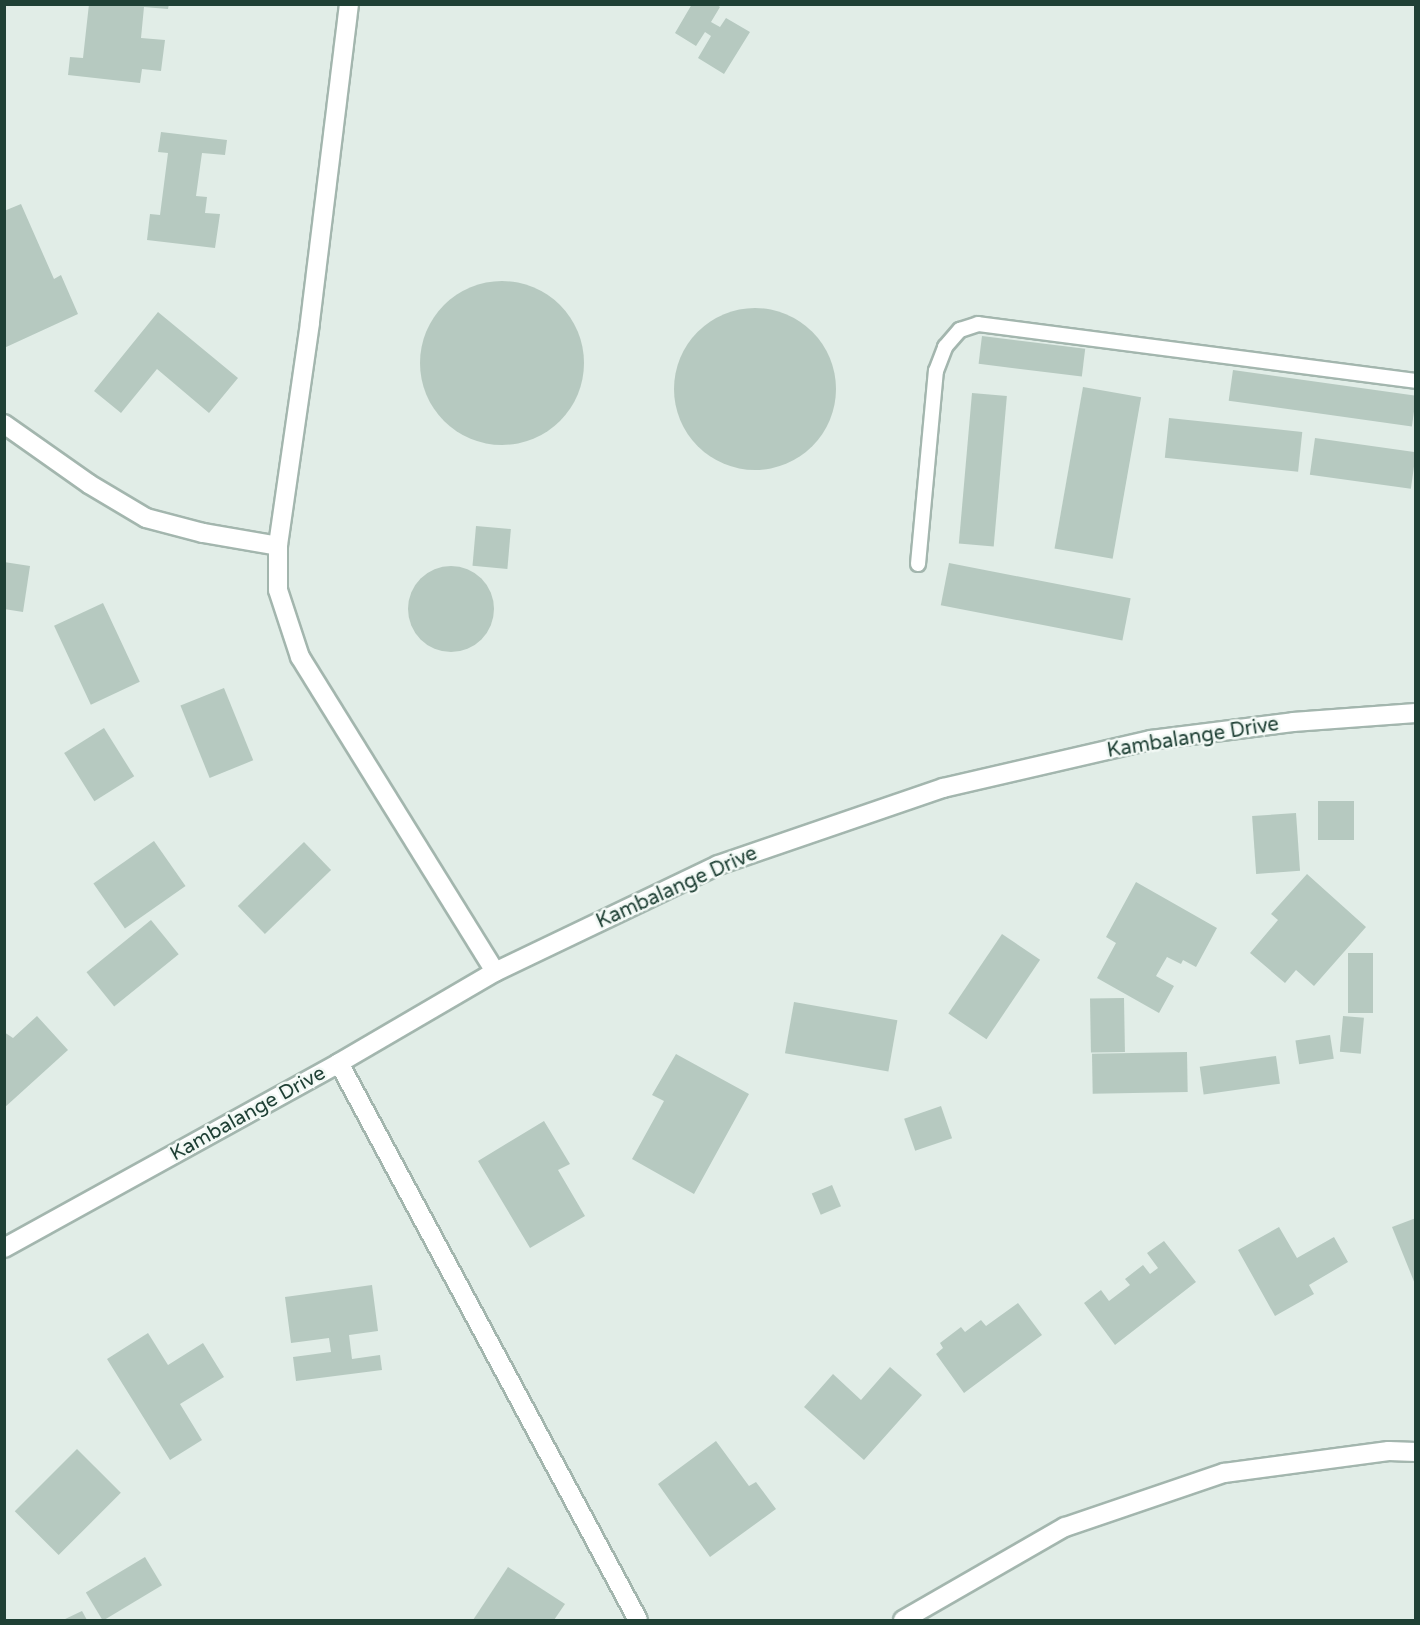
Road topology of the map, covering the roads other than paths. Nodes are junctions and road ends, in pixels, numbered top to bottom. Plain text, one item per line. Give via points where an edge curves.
1 (349, 4) edge
2 (1416, 381) edge
3 (4, 424) edge
4 (278, 546) junction
5 (918, 564) dead end
6 (1416, 713) edge
7 (495, 972) junction
8 (339, 1063) junction
9 (4, 1248) edge
10 (1416, 1452) edge
11 (638, 1620) edge
12 (903, 1620) edge

1 - 4 street
2 - 5 lane via 978,324 960,330 945,347 936,371
3 - 4 street via 89,484 146,518
4 - 7 street via 278,590 300,657
6 - 7 street, Kambalange Drive via 1293,722 1151,740 943,788 718,865
7 - 8 street, Kambalange Drive
8 - 9 street, Kambalange Drive
8 - 11 street
10 - 12 street via 1389,1451 1224,1473 1065,1527

